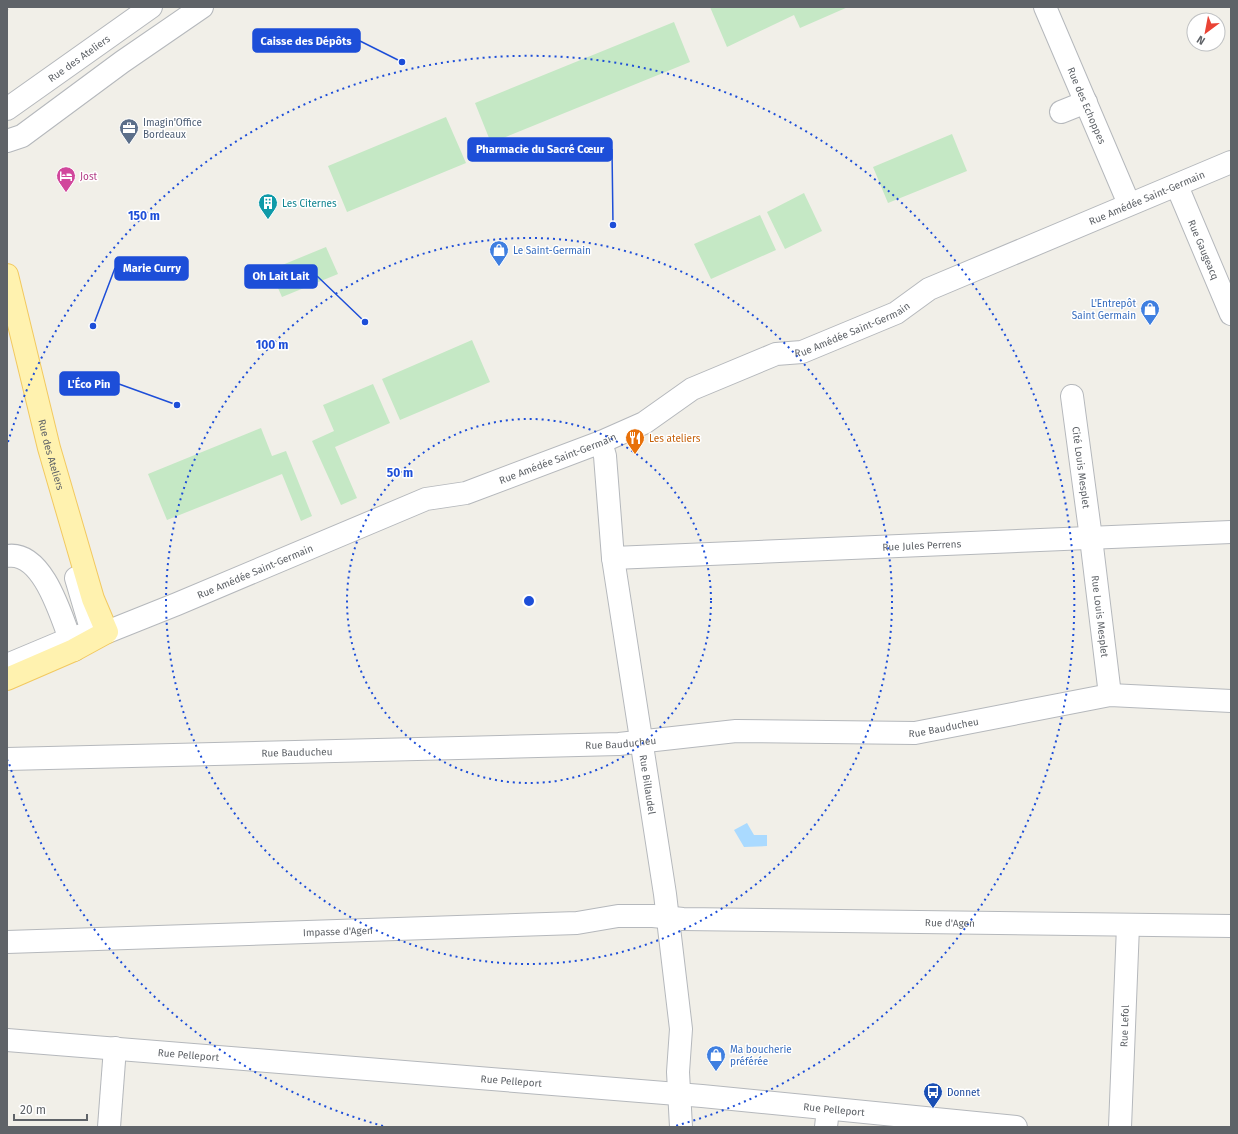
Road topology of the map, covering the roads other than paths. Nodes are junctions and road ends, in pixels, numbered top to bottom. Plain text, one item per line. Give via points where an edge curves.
1 (151, 7) edge
2 (202, 7) edge
3 (1045, 7) edge
4 (1086, 102) junction
5 (7, 109) edge
6 (1061, 112) dead end
7 (7, 140) edge
8 (1231, 162) edge
9 (1177, 186) junction
10 (1129, 204) junction
11 (7, 275) edge
12 (1231, 314) edge
13 (7, 318) edge
14 (1072, 396) dead end
15 (601, 442) junction
16 (1231, 532) edge
17 (1091, 538) junction
18 (7, 556) edge
19 (612, 558) junction
20 (99, 632) junction
21 (71, 644) junction
22 (7, 665) edge
23 (7, 679) edge
24 (1110, 695) junction
25 (1231, 701) edge
26 (641, 741) junction
27 (7, 759) edge
28 (668, 918) junction
29 (1128, 926) junction
30 (1231, 926) edge
31 (7, 942) edge
32 (7, 1040) edge
33 (115, 1048) junction
34 (679, 1094) junction
35 (827, 1118) edge
36 (109, 1127) edge
37 (681, 1127) edge
38 (1016, 1127) edge
39 (1120, 1127) edge

1 - 5 street, Rue des Ateliers
2 - 7 street via 22,136
3 - 4 street, Rue des Echoppes
4 - 6 street
4 - 10 street, Rue des Echoppes
8 - 9 street, Rue Amédée Saint-Germain
9 - 10 street, Rue Amédée Saint-Germain
9 - 12 street, Rue Gaugeacq
10 - 15 street, Rue Amédée Saint-Germain via 929,289 896,313 802,352 776,354 692,389 644,423
11 - 20 main road, Rue des Ateliers via 49,448 94,599
13 - 20 street via 40,458
14 - 17 street, Cité Louis Mesplet
15 - 19 street, Rue Billaudel via 606,456
15 - 20 street, Rue Amédée Saint-Germain via 466,493 426,499 176,604
16 - 17 street, Rue Jules Perrens
17 - 19 street, Rue Jules Perrens
17 - 24 street, Rue Louis Mesplet
18 - 21 street via 15,555 29,562 40,572 56,601
19 - 26 street, Rue Billaudel
20 - 21 main road, Rue Amédée Saint-Germain
21 - 22 street, Rue Amédée Saint-Germain
21 - 23 main road, Rue Amédée Saint-Germain
24 - 25 street, Rue Bauducheu
24 - 26 street, Rue Bauducheu via 915,733 736,731
26 - 27 street, Rue Bauducheu via 619,744
26 - 28 street, Rue Billaudel
28 - 29 street, Rue d'Agen
28 - 31 street, Impasse d'Agen via 618,916 577,923
28 - 34 street, Rue Billaudel via 681,1029
29 - 30 street, Rue d'Agen
29 - 39 street, Rue Lefol
32 - 33 street, Rue Pelleport
33 - 34 street, Rue Pelleport
33 - 36 street
34 - 35 street, Rue Pelleport
34 - 37 street, Rue Billaudel
35 - 38 street, Rue Pelleport

